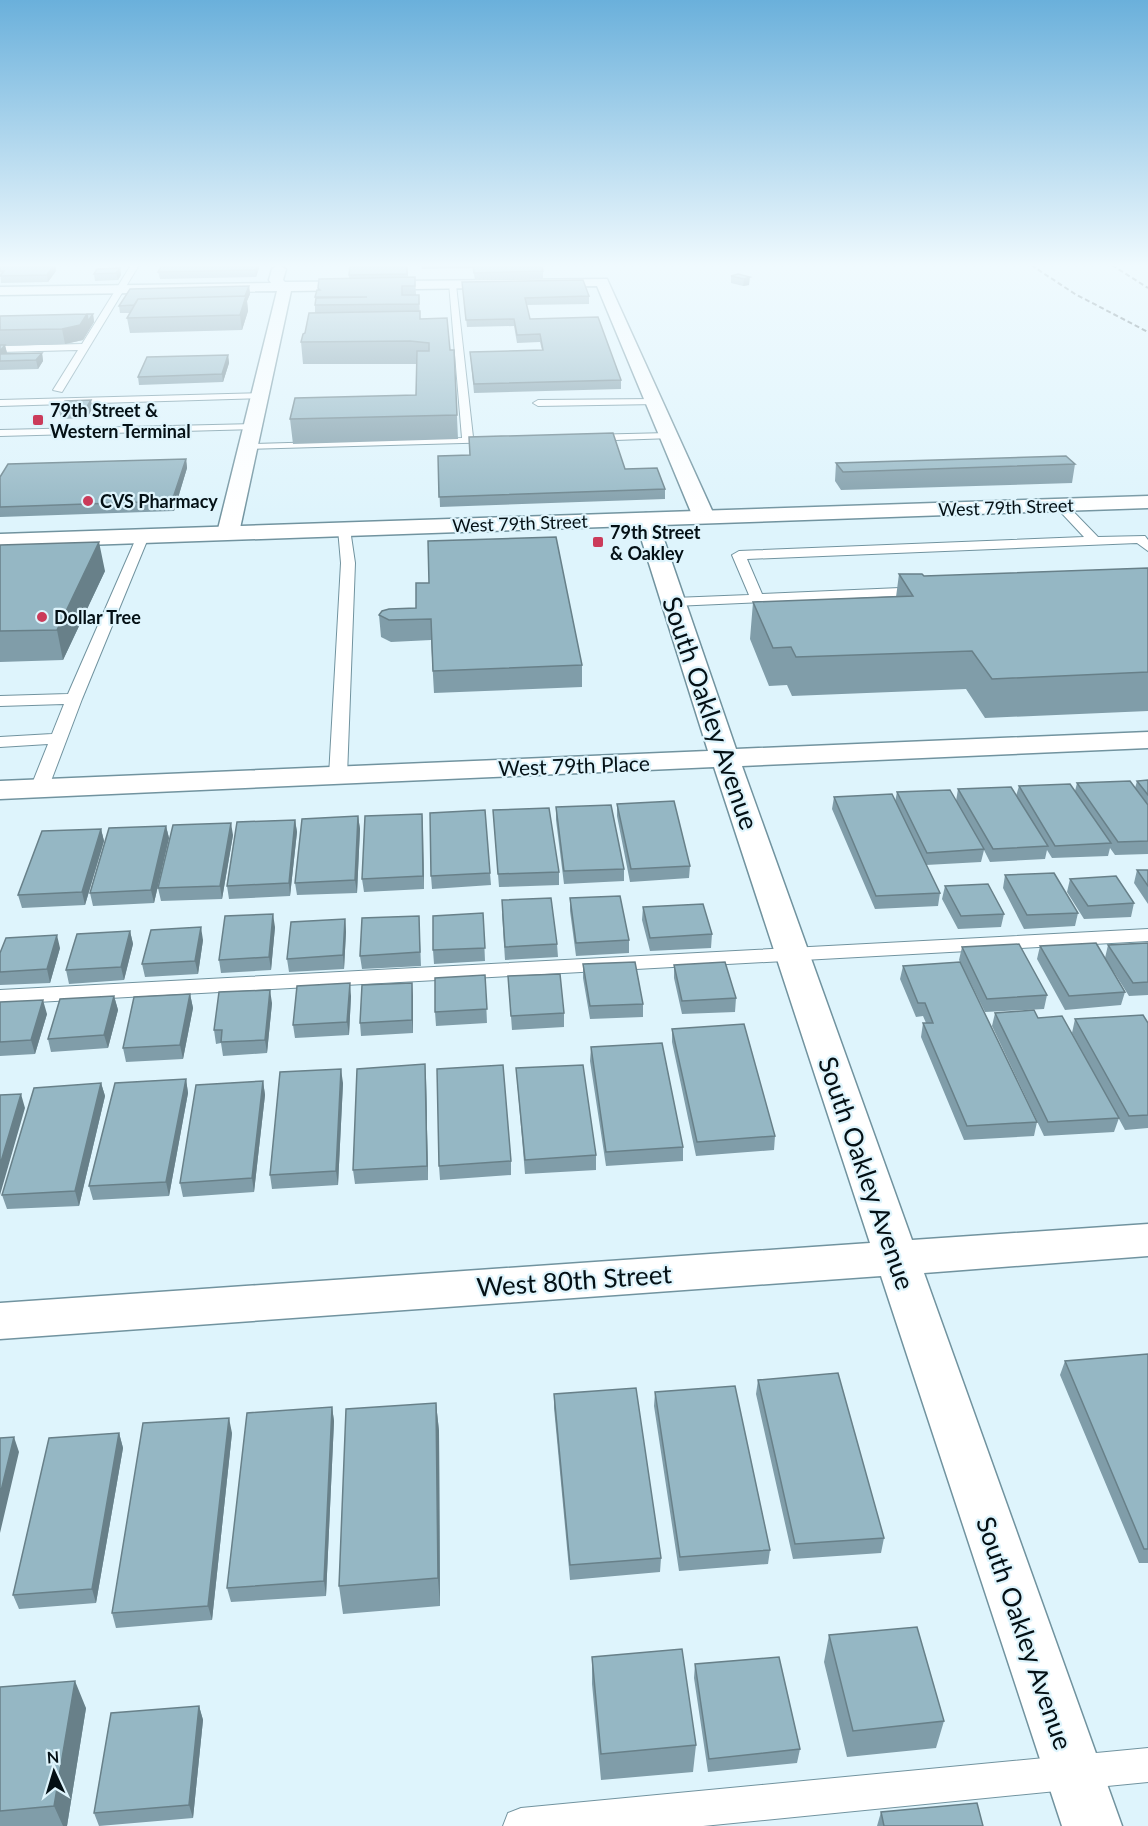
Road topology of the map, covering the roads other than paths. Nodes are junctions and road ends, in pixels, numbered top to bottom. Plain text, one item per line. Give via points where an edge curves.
1 (82, 350) edge
2 (272, 350) edge
3 (459, 350) edge
4 (632, 350) edge
5 (263, 391) junction
6 (654, 402) junction
7 (0, 403) edge
8 (538, 404) dead end
9 (135, 419) junction
10 (255, 426) junction
11 (0, 427) edge
12 (0, 433) edge
13 (668, 436) junction
14 (573, 438) edge
15 (0, 440) edge
16 (503, 440) edge
17 (468, 441) junction
18 (250, 447) junction
19 (1148, 502) edge
20 (1060, 505) junction
21 (704, 517) junction
22 (646, 519) junction
23 (344, 529) junction
24 (228, 533) junction
25 (143, 536) junction
26 (0, 541) edge
27 (1095, 541) junction
28 (1148, 547) edge
29 (935, 591) edge
30 (757, 598) junction
31 (674, 602) junction
32 (74, 699) junction
33 (0, 701) edge
34 (58, 739) junction
35 (1148, 740) edge
36 (0, 742) edge
37 (725, 759) junction
38 (338, 776) junction
39 (39, 789) junction
40 (0, 790) edge
41 (1148, 936) edge
42 (792, 955) junction
43 (0, 997) edge
44 (1148, 1240) edge
45 (896, 1258) junction
46 (0, 1321) edge
47 (1148, 1765) edge
48 (1073, 1772) junction
49 (521, 1826) edge
50 (1092, 1826) edge

1 - 5 lane via 58,390
2 - 5 street
3 - 17 lane
4 - 6 street
5 - 9 lane
5 - 10 street
6 - 8 lane
6 - 13 street
7 - 9 lane
9 - 10 lane
9 - 11 lane
9 - 12 lane
9 - 15 lane
10 - 18 street
13 - 14 lane
13 - 21 street
16 - 17 lane
17 - 18 lane
18 - 24 street
19 - 20 street, West 79th Street
20 - 21 street, West 79th Street
20 - 27 lane
21 - 22 street, West 79th Street
22 - 23 street, West 79th Street
22 - 31 street, South Oakley Avenue
23 - 24 street, West 79th Street
23 - 38 lane via 348,563
24 - 25 street, West 79th Street
25 - 26 street, West 79th Street
25 - 32 lane
27 - 28 lane via 1140,539
27 - 30 lane via 739,555
29 - 30 lane
30 - 31 lane
31 - 37 street, South Oakley Avenue
32 - 33 lane
32 - 34 lane
34 - 36 lane
34 - 39 lane
35 - 37 street, West 79th Place
37 - 38 street, West 79th Place
37 - 42 street, South Oakley Avenue
38 - 39 street, West 79th Place
39 - 40 street, West 79th Place
41 - 42 lane
42 - 43 lane
42 - 45 street, South Oakley Avenue
44 - 45 street, West 80th Street
45 - 46 street, West 80th Street
45 - 48 street, South Oakley Avenue
47 - 48 lane
48 - 49 lane
48 - 50 street, South Oakley Avenue

